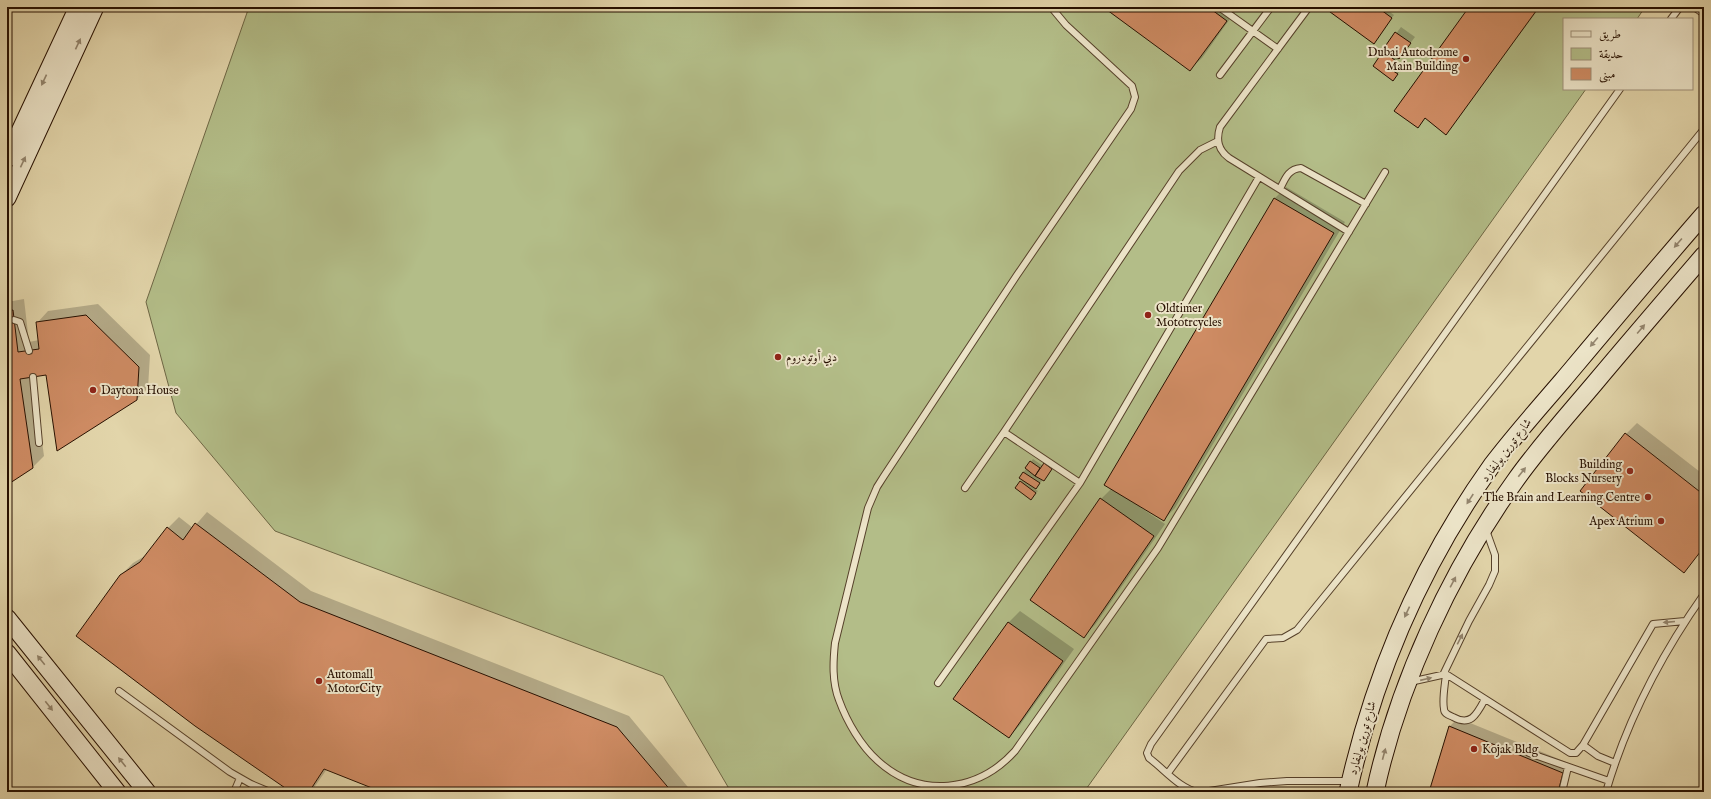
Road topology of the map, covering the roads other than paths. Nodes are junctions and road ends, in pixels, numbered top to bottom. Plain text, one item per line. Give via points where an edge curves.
1 (78, 7) edge
2 (95, 7) edge
3 (1051, 7) edge
4 (1219, 7) edge
5 (1271, 7) edge
6 (1309, 7) edge
7 (1680, 7) edge
8 (1694, 7) edge
9 (1704, 14) edge
10 (1671, 18) edge
11 (1253, 31) junction
12 (1278, 49) junction
13 (1220, 75) dead end
14 (1619, 90) edge
15 (1704, 129) edge
16 (1218, 141) junction
17 (7, 159) edge
18 (1385, 172) dead end
19 (1259, 176) junction
20 (1280, 189) junction
21 (7, 198) edge
22 (1366, 204) junction
23 (1704, 214) edge
24 (1349, 232) junction
25 (1704, 255) edge
26 (14, 320) dead end
27 (29, 351) dead end
28 (33, 377) dead end
29 (1558, 386) junction
30 (1564, 419) junction
31 (1004, 432) junction
32 (39, 443) dead end
33 (1080, 483) junction
34 (965, 488) dead end
35 (1485, 526) junction
36 (1704, 594) edge
37 (7, 618) edge
38 (1685, 622) junction
39 (7, 653) edge
40 (1445, 674) junction
41 (938, 683) dead end
42 (1408, 683) junction
43 (119, 691) dead end
44 (1485, 699) junction
45 (1583, 745) junction
46 (1529, 753) dead end
47 (1615, 763) junction
48 (1568, 767) junction
49 (1168, 773) junction
50 (240, 778) junction
51 (1609, 781) junction
52 (1349, 787) edge
53 (117, 792) edge
54 (147, 792) edge
55 (234, 792) edge
56 (270, 792) edge
57 (1198, 792) edge
58 (1203, 792) edge
59 (1375, 792) edge
60 (1562, 792) edge
61 (1606, 792) edge

1 -> 17 main road
21 -> 2 main road
3 - 24 lane via 1066,25 1132,86 1135,97 1131,109 1017,275 872,496 833,662 839,700 865,747 878,762 913,782 933,787 951,787 980,778 993,771 1010,756 1158,548
4 - 11 lane
5 - 11 lane
6 - 12 lane
7 - 10 lane
8 - 9 lane
11 - 12 lane
11 - 13 lane
12 - 16 lane via 1220,127
14 - 49 lane via 1151,744 1147,753 1149,758
15 - 49 lane via 1297,630 1283,638 1266,639
16 - 19 lane via 1223,154
16 - 31 lane via 1192,156 1179,171
18 - 22 lane
19 - 20 lane
19 - 33 lane
20 - 22 lane via 1289,172 1301,168
20 - 24 lane
22 - 24 lane
23 -> 29 main road, شارع تورين بوليفارد
30 -> 25 main road
26 - 27 lane via 20,322
28 - 32 lane
29 - 30 main road via 1550,403 1550,414 1558,420
29 -> 52 main road, شارع تورين بوليفارد via 1493,465 1457,518 1432,562 1380,676
35 -> 30 main road via 1515,481
31 - 33 lane
31 - 34 lane
33 - 41 lane
40 -> 35 lane via 1495,571 1495,555
42 -> 35 main road via 1446,595
36 - 38 lane
54 -> 37 main road
38 -> 45 lane via 1652,624
38 - 47 lane via 1644,692
39 -> 53 main road
42 -> 40 lane
40 - 44 lane
40 - 44 lane via 1443,708 1446,714 1461,721 1470,720
59 -> 42 main road via 1390,733
43 - 50 lane
44 - 45 lane via 1570,753 1576,753
45 - 47 lane via 1598,756
46 - 48 lane
47 - 51 lane
48 - 51 lane
48 - 60 lane
49 - 57 lane via 1192,791
50 - 55 lane
50 - 56 lane
51 - 61 lane
52 - 58 lane via 1287,781

